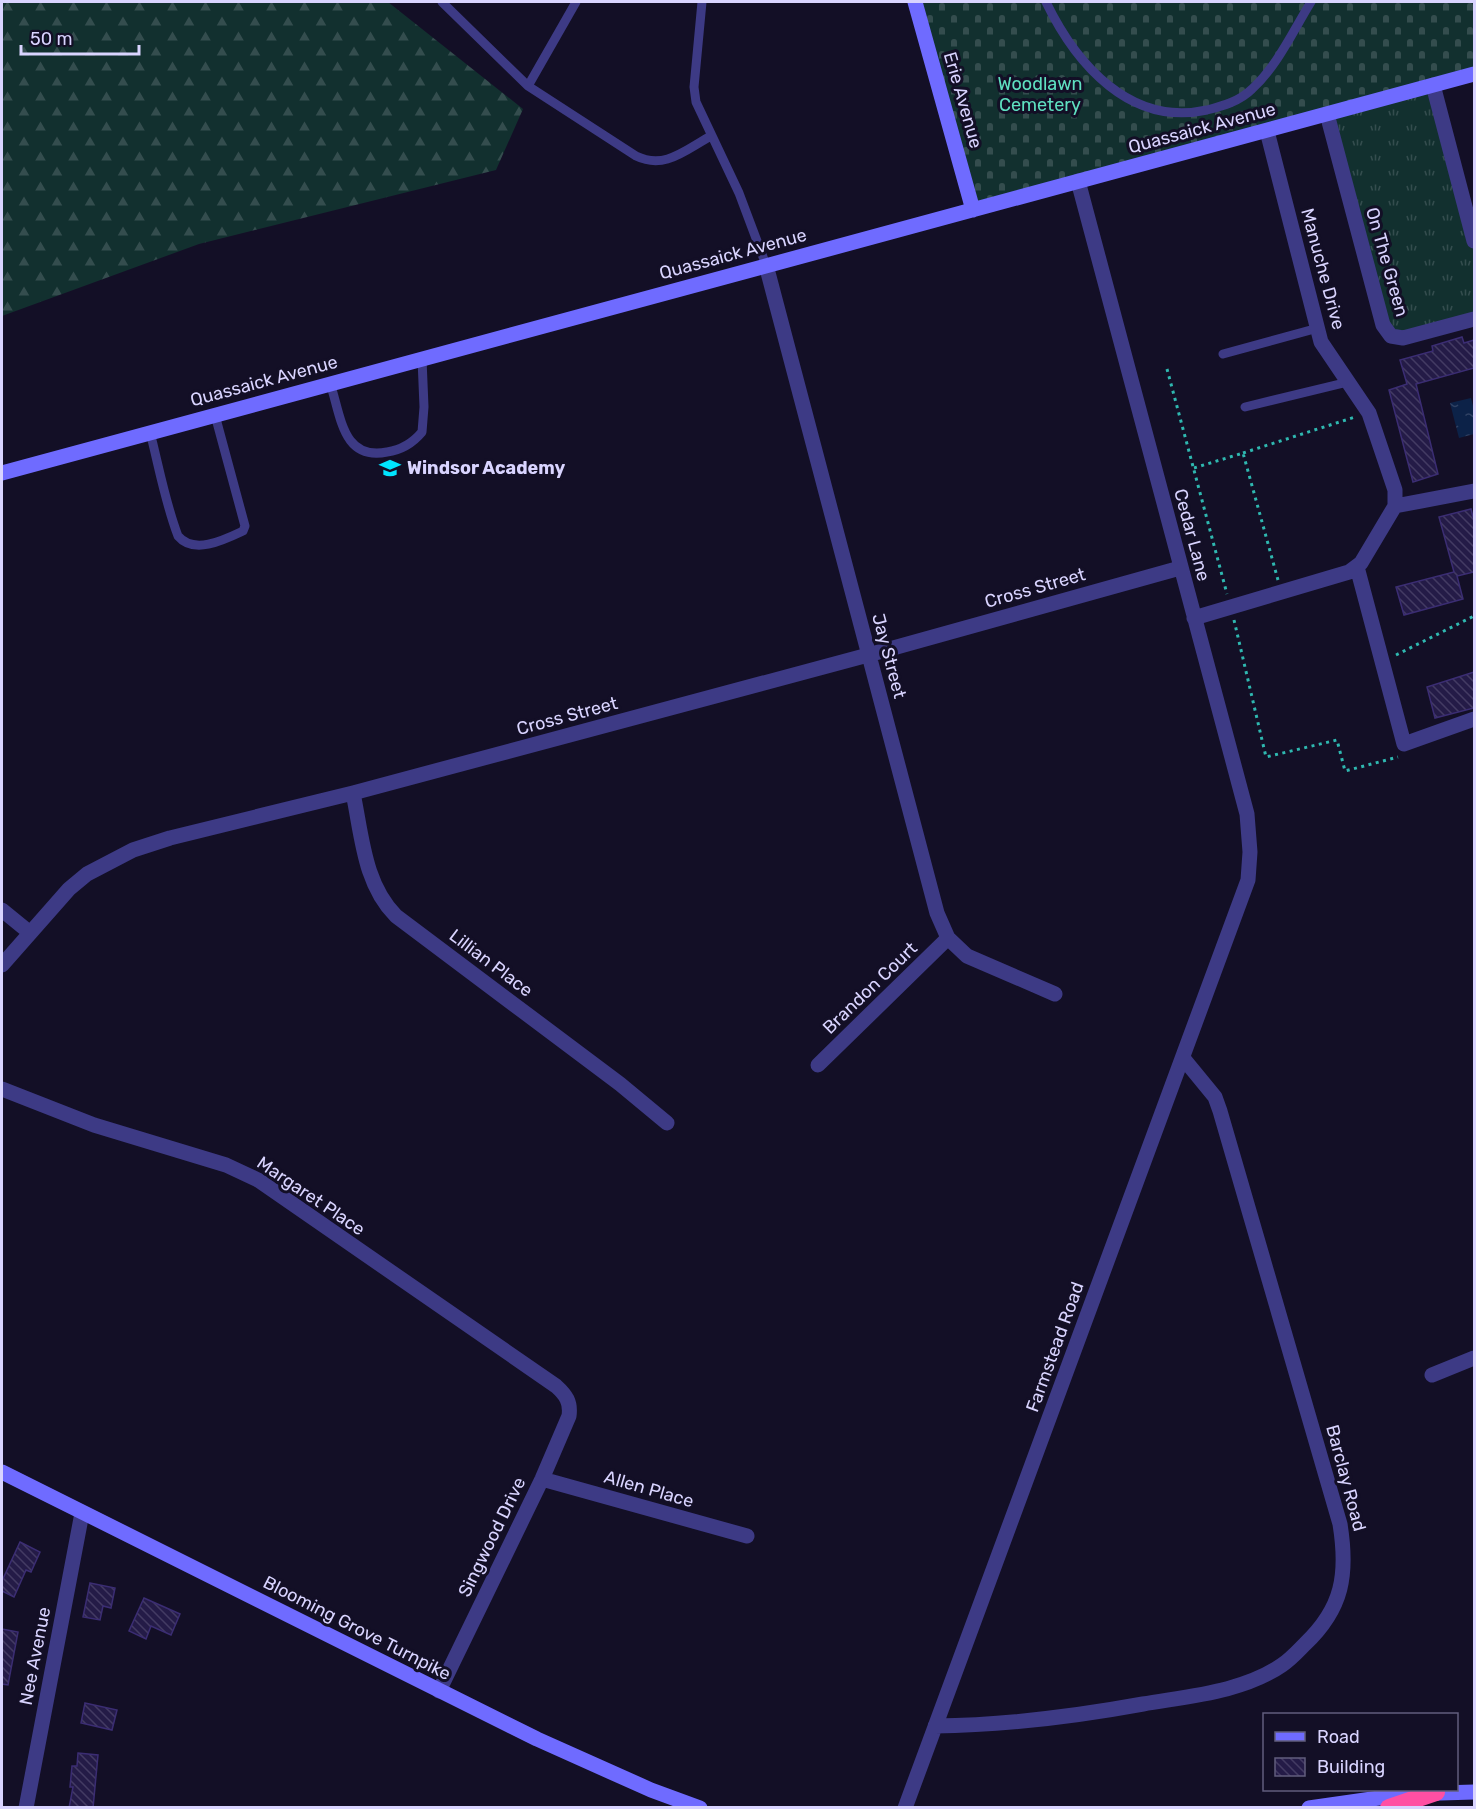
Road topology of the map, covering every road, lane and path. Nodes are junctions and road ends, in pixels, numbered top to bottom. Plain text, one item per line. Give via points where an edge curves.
1 (442, 2) edge
2 (576, 2) edge
3 (702, 2) edge
4 (915, 2) edge
5 (1046, 2) edge
6 (1311, 2) edge
7 (1474, 74) edge
8 (1433, 85) junction
9 (528, 86) junction
10 (1327, 114) junction
11 (1267, 131) junction
12 (711, 136) junction
13 (1078, 181) junction
14 (974, 210) junction
15 (1474, 241) edge
16 (766, 265) junction
17 (1474, 319) edge
18 (1318, 328) junction
19 (1223, 354) dead end
20 (422, 358) junction
21 (1167, 369) dead end
22 (1348, 382) junction
23 (330, 383) junction
24 (1245, 407) dead end
25 (1369, 413) junction
26 (215, 415) junction
27 (150, 432) junction
28 (1243, 453) junction
29 (1194, 468) junction
30 (2, 473) edge
31 (1474, 491) edge
32 (1395, 506) junction
33 (1357, 567) junction
34 (1180, 568) junction
35 (1281, 593) junction
36 (1231, 607) junction
37 (1474, 616) edge
38 (1194, 618) junction
39 (868, 655) junction
40 (1382, 659) junction
41 (1474, 719) edge
42 (1402, 750) junction
43 (354, 793) junction
44 (1242, 900) joint
45 (2, 910) edge
46 (29, 932) junction
47 (948, 939) junction
48 (2, 965) edge
49 (1054, 994) dead end
50 (1183, 1058) junction
51 (818, 1065) dead end
52 (2, 1089) edge
53 (667, 1123) dead end
54 (1474, 1358) edge
55 (1432, 1375) dead end
56 (567, 1398) joint
57 (2, 1472) edge
58 (542, 1479) junction
59 (82, 1512) junction
60 (747, 1536) dead end
61 (439, 1691) junction
62 (935, 1726) junction
63 (1436, 1792) junction
64 (1474, 1792) edge
65 (26, 1808) edge
66 (700, 1808) edge
67 (905, 1808) edge
68 (1309, 1808) edge
69 (1389, 1808) edge

1 - 9 lane
2 - 9 lane
3 - 12 lane via 694,87 696,102
4 - 14 main road, Erie Avenue
5 - 6 lane via 1066,39 1098,78 1135,103 1170,112 1219,107 1251,90 1278,58
7 - 8 main road, Quassaick Avenue
8 - 10 main road, Quassaick Avenue
8 - 15 street
9 - 12 lane via 648,162 672,158
10 - 11 main road, Quassaick Avenue
10 - 17 street, On The Green via 1383,324 1391,336 1403,338
11 - 13 main road, Quassaick Avenue
11 - 18 street, Manuche Drive
12 - 16 lane via 739,193
13 - 14 main road, Quassaick Avenue
13 - 34 street, Cedar Lane
14 - 16 main road, Quassaick Avenue
16 - 20 main road, Quassaick Avenue
16 - 39 street, Jay Street
18 - 19 lane
18 - 22 street, Manuche Drive via 1321,342
20 - 23 main road, Quassaick Avenue
20 - 23 lane via 422,432 394,451 370,455 355,447 346,434
21 - 29 path
22 - 24 lane
22 - 25 street, Manuche Drive
23 - 26 main road, Quassaick Avenue
25 - 28 path
25 - 32 street, Manuche Drive via 1395,490
26 - 27 main road, Quassaick Avenue
26 - 27 lane via 245,526 235,535 196,547 178,536
27 - 30 main road, Quassaick Avenue
28 - 29 path
28 - 35 path
29 - 36 path
31 - 32 street
32 - 33 street
33 - 35 street via 1332,579
33 - 40 street
34 - 38 street, Cedar Lane
34 - 39 street, Cross Street
35 - 36 street
36 - 38 street
36 - 42 path via 1266,757 1337,740 1345,771
37 - 40 path via 1406,652
38 - 44 street, Cedar Lane via 1247,814 1250,852
39 - 43 street, Cross Street
39 - 47 street, Jay Street via 937,913
40 - 42 street
41 - 42 street
43 - 46 street, Cross Street via 170,837 133,850 87,874
43 - 53 street, Lillian Place via 369,872 384,904
44 - 50 street, Farmstead Road
45 - 46 street
46 - 48 street, Cross Street
47 - 49 street, Jay Street via 967,956
47 - 51 street, Brandon Court
50 - 62 street, Farmstead Road
50 - 62 street, Barclay Road via 1215,1097 1220,1111 1337,1514 1345,1554 1343,1582 1334,1609 1320,1630 1283,1664 1226,1689 1076,1716 1004,1725
52 - 56 street, Margaret Place via 94,1125 226,1165 258,1180 556,1386
54 - 55 street
56 - 58 street, Singwood Drive via 569,1416
57 - 59 main road, Blooming Grove Turnpike
58 - 60 street, Allen Place
58 - 61 street, Singwood Drive
59 - 61 main road, Blooming Grove Turnpike
59 - 65 street, Nee Avenue
61 - 66 main road, Blooming Grove Turnpike via 641,1785
62 - 67 street, Farmstead Road
63 - 64 main road
63 - 68 main road
63 - 69 highway

